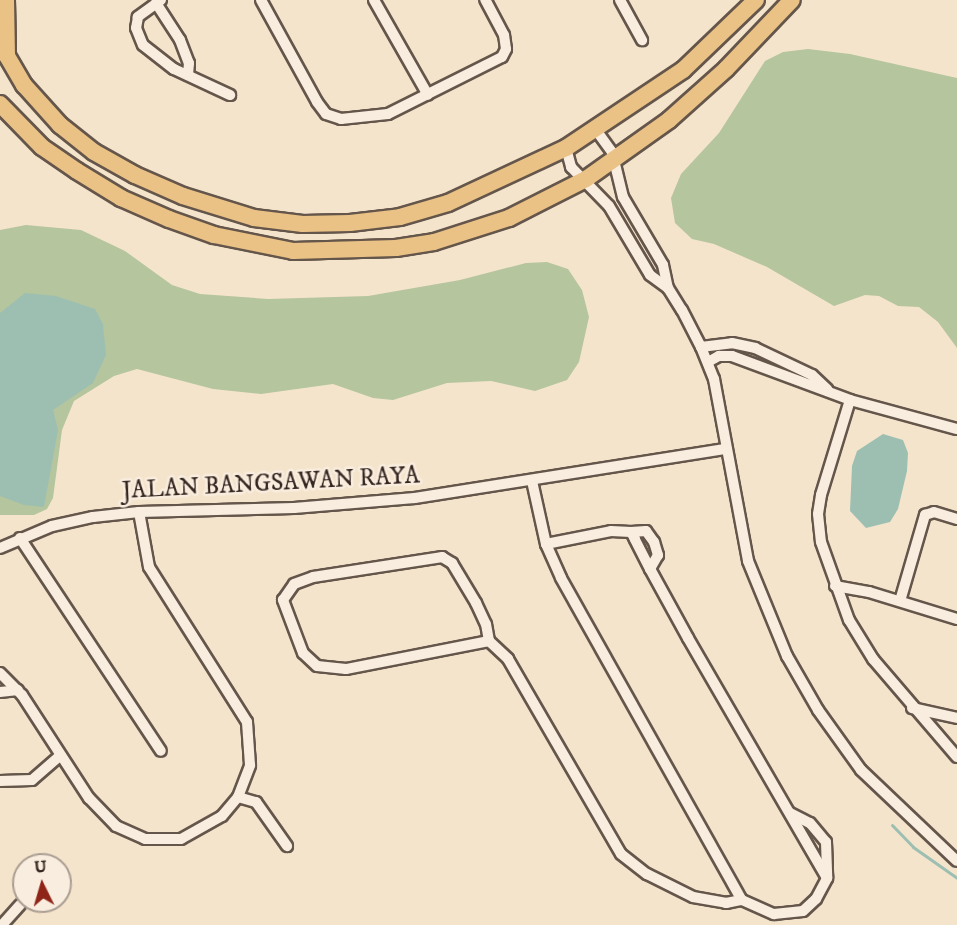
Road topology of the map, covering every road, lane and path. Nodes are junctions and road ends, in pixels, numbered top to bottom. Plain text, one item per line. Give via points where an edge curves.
1 (6, 0) edge
2 (261, 0) edge
3 (374, 0) edge
4 (485, 0) edge
5 (620, 0) edge
6 (756, 0) edge
7 (792, 0) edge
8 (159, 2) edge
9 (642, 40) dead end
10 (0, 44) edge
11 (8, 60) junction
12 (188, 75) junction
13 (230, 95) dead end
14 (428, 95) junction
15 (0, 104) edge
16 (596, 130) junction
17 (566, 148) junction
18 (613, 161) junction
19 (586, 179) junction
20 (668, 288) junction
21 (701, 347) junction
22 (772, 357) junction
23 (708, 362) junction
24 (764, 369) junction
25 (827, 389) junction
26 (850, 400) junction
27 (957, 429) edge
28 (726, 449) junction
29 (532, 481) junction
30 (139, 512) junction
31 (957, 519) edge
32 (631, 532) junction
33 (20, 538) junction
34 (546, 544) junction
35 (0, 548) edge
36 (650, 569) junction
37 (835, 586) junction
38 (900, 601) junction
39 (957, 619) edge
40 (489, 641) junction
41 (0, 673) edge
42 (18, 690) junction
43 (0, 692) edge
44 (912, 708) junction
45 (957, 718) edge
46 (161, 751) dead end
47 (60, 756) junction
48 (957, 757) edge
49 (0, 781) edge
50 (238, 798) junction
51 (789, 813) junction
52 (287, 846) dead end
53 (957, 861) edge
54 (827, 878) junction
55 (742, 900) junction
56 (13, 913) edge
57 (2, 925) edge

1 - 11 main road
2 - 14 street via 326,114 341,119 372,118
3 - 14 street
4 - 14 street via 504,34 506,49 491,65
5 - 9 street
6 - 16 main road via 683,70
7 - 18 main road via 726,69 669,120
8 - 12 street via 180,40 189,63
8 - 12 street via 138,17 138,36 163,62
10 - 11 main road
11 - 17 main road via 60,125 94,152 183,196 254,218 303,224 400,217 495,185
12 - 13 street
15 - 19 main road via 42,147 121,198 214,235 293,251 350,252 434,242 509,218
16 - 17 main road
16 - 18 street via 608,144
17 - 19 street via 570,167
18 - 19 main road
18 - 20 street via 623,197 663,265
19 - 20 street via 609,206 650,275
20 - 21 street
21 - 22 street via 732,343
21 - 23 street
22 - 24 street
22 - 25 street via 812,375
23 - 24 street via 719,356 732,356
23 - 28 street via 720,404
24 - 25 street
25 - 26 street
26 - 27 street
26 - 37 street via 818,514 821,542
28 - 29 street, JALAN BANGSAWAN RAYA
28 - 53 street via 748,561 802,685 861,770
29 - 30 street, JALAN BANGSAWAN RAYA via 360,504
29 - 34 street
30 - 33 street, JALAN BANGSAWAN RAYA via 66,523
30 - 50 street via 149,567 247,722 250,765
31 - 38 street via 934,512 925,515
32 - 34 street via 611,531
32 - 36 street
32 - 36 street via 646,531 654,542 658,555
33 - 35 street, JALAN BANGSAWAN RAYA
33 - 46 street
34 - 55 street via 569,594
36 - 51 street
37 - 38 street
37 - 44 street via 849,620 873,659
38 - 39 street
40 - 40 street via 346,669 324,669 303,653 285,610 284,595 294,584 313,577 442,557 452,563 476,603
40 - 55 street via 508,659 621,854 647,874 693,897 726,903
41 - 42 street
42 - 43 street
42 - 47 street
44 - 45 street
44 - 48 street
47 - 49 street via 32,780
47 - 50 street via 109,819 146,839 181,839 214,823
50 - 52 street via 256,802
51 - 54 street
51 - 54 street via 810,823 826,842
54 - 55 street via 816,899 803,910 774,914
56 - 57 street

